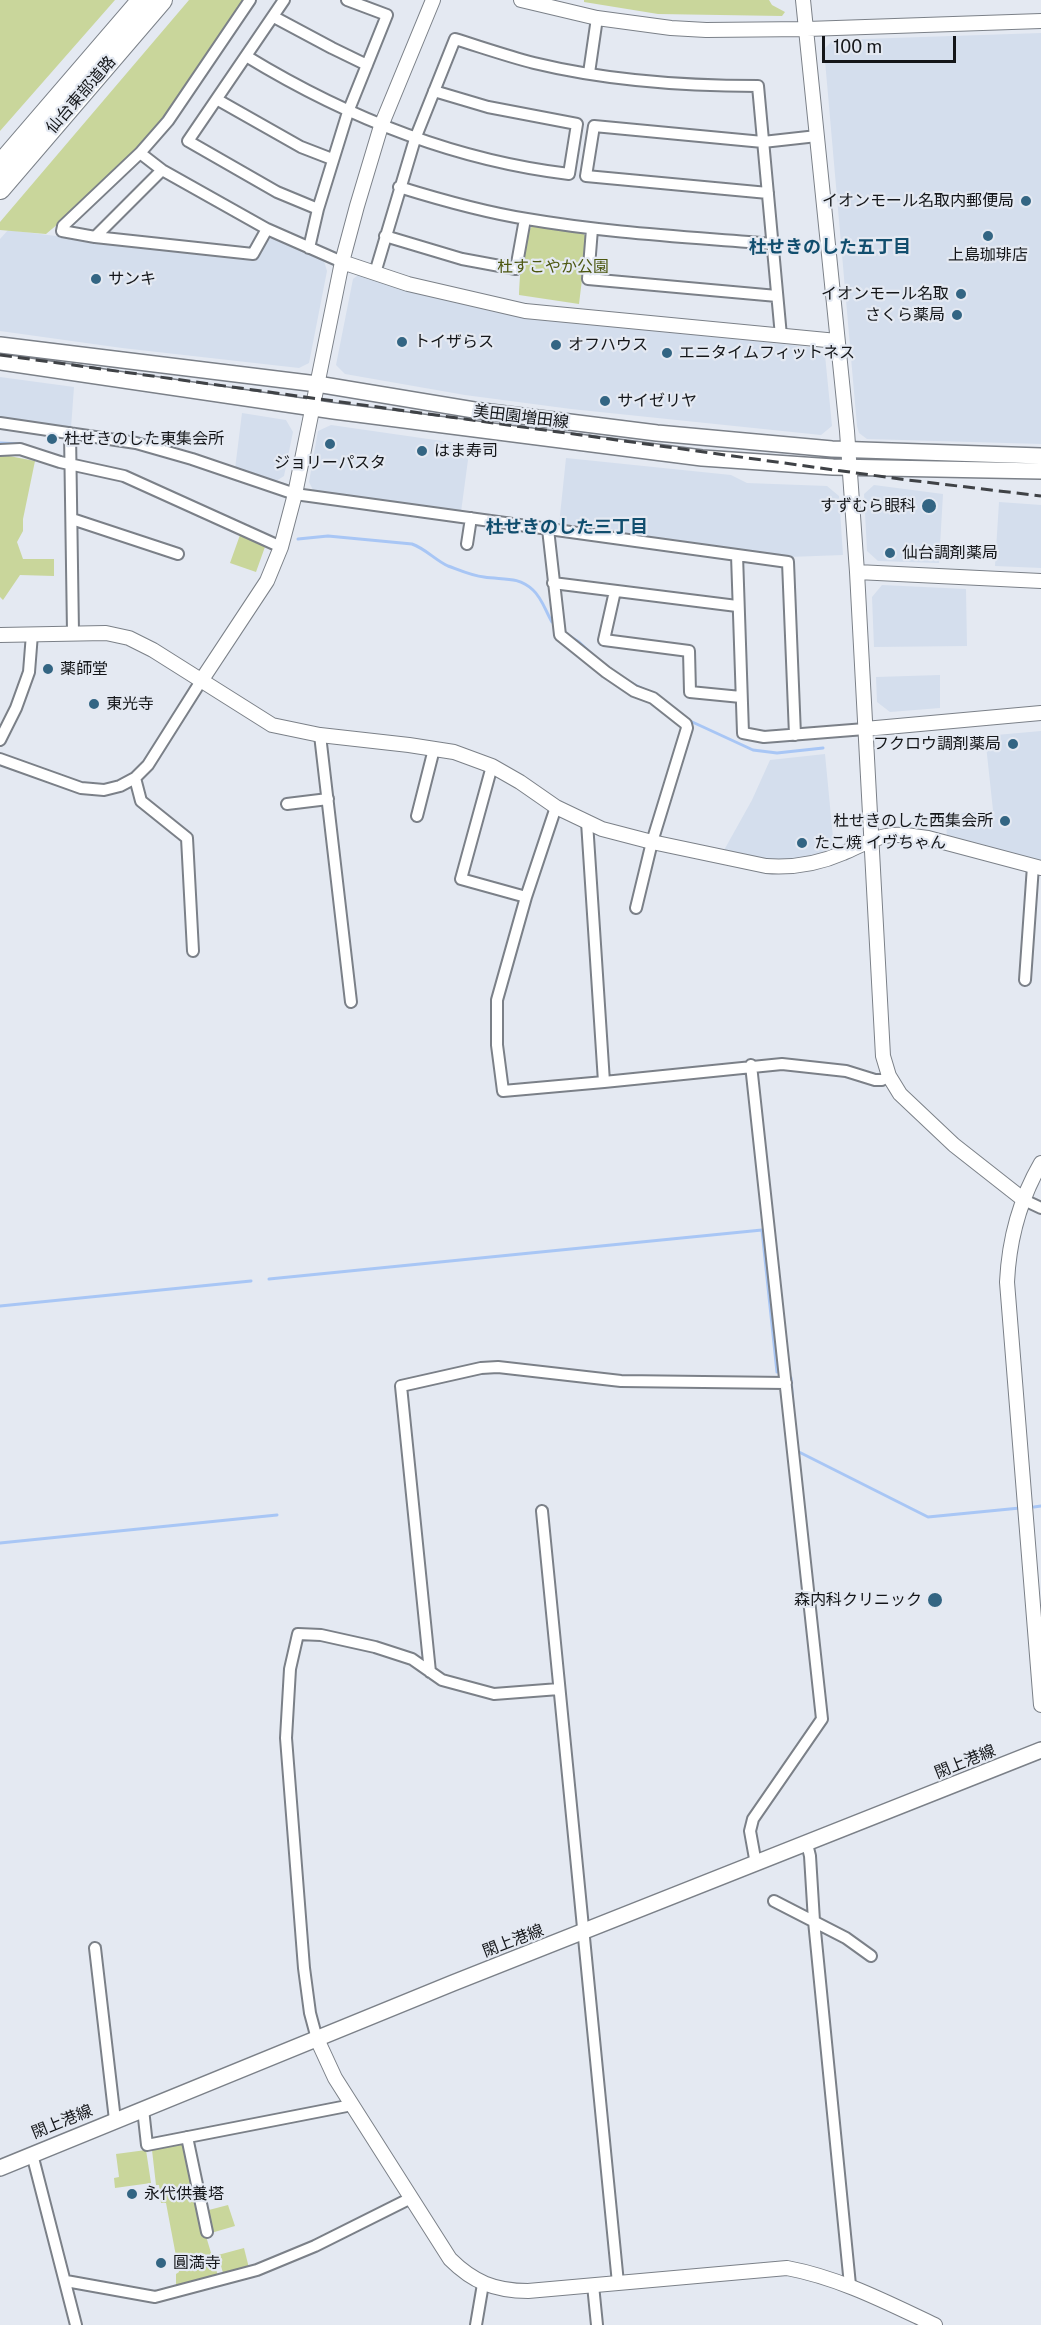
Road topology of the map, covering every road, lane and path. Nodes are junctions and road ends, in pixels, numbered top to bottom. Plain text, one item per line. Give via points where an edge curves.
1 (142, 0) edge
2 (162, 0) edge
3 (250, 0) edge
4 (284, 0) edge
5 (347, 0) edge
6 (433, 0) edge
7 (521, 0) edge
8 (804, 0) edge
9 (274, 16) junction
10 (597, 18) junction
11 (1041, 21) edge
12 (807, 29) junction
13 (246, 56) junction
14 (368, 65) junction
15 (589, 73) junction
16 (434, 91) junction
17 (218, 100) junction
18 (348, 112) junction
19 (381, 126) junction
20 (817, 136) junction
21 (415, 139) junction
22 (763, 142) junction
23 (140, 153) junction
24 (332, 159) junction
25 (0, 165) edge
26 (162, 170) junction
27 (399, 187) junction
28 (0, 189) edge
29 (768, 193) junction
30 (318, 209) junction
31 (525, 219) junction
32 (267, 229) junction
33 (592, 229) junction
34 (385, 236) junction
35 (95, 237) junction
36 (772, 244) junction
37 (309, 248) junction
38 (342, 262) junction
39 (375, 273) junction
40 (777, 296) junction
41 (781, 336) junction
42 (837, 341) junction
43 (0, 345) edge
44 (0, 362) edge
45 (316, 384) junction
46 (311, 407) junction
47 (0, 423) edge
48 (70, 433) junction
49 (0, 450) edge
50 (848, 450) junction
51 (1041, 456) edge
52 (70, 463) junction
53 (849, 468) junction
54 (1041, 471) edge
55 (295, 494) junction
56 (471, 518) junction
57 (72, 519) junction
58 (548, 529) junction
59 (467, 544) dead end
60 (281, 547) junction
61 (178, 554) dead end
62 (737, 555) junction
63 (857, 572) junction
64 (1041, 581) edge
65 (553, 583) junction
66 (615, 591) junction
67 (737, 606) junction
68 (73, 632) junction
69 (32, 634) junction
70 (0, 635) edge
71 (201, 681) junction
72 (741, 697) junction
73 (1041, 713) edge
74 (865, 729) junction
75 (320, 735) junction
76 (795, 735) junction
77 (0, 740) edge
78 (434, 749) junction
79 (0, 759) edge
80 (492, 766) junction
81 (135, 777) junction
82 (328, 799) junction
83 (287, 804) dead end
84 (556, 807) junction
85 (417, 816) dead end
86 (587, 822) junction
87 (871, 840) junction
88 (652, 842) junction
89 (1037, 867) edge
90 (526, 897) junction
91 (636, 908) dead end
92 (193, 951) dead end
93 (1025, 980) dead end
94 (351, 1002) dead end
95 (751, 1065) junction
96 (889, 1076) junction
97 (604, 1082) junction
98 (1041, 1163) edge
99 (1024, 1200) junction
100 (1041, 1209) edge
101 (786, 1383) junction
102 (542, 1510) dead end
103 (430, 1672) junction
104 (559, 1689) junction
105 (1041, 1705) edge
106 (1041, 1750) edge
107 (807, 1844) junction
108 (756, 1864) junction
109 (774, 1901) dead end
110 (814, 1921) junction
111 (584, 1933) junction
112 (95, 1948) dead end
113 (871, 1956) dead end
114 (316, 2039) junction
115 (352, 2105) junction
116 (143, 2109) junction
117 (115, 2120) junction
118 (187, 2137) junction
119 (32, 2154) junction
120 (0, 2168) edge
121 (411, 2198) junction
122 (207, 2232) dead end
123 (66, 2281) junction
124 (618, 2283) junction
125 (483, 2284) junction
126 (593, 2285) junction
127 (850, 2285) junction
128 (915, 2321) edge
129 (76, 2325) edge
130 (476, 2325) edge
131 (597, 2325) edge
132 (935, 2325) edge

1 - 25 highway, 仙台東部道路
2 - 28 highway, 仙台東部道路
3 - 23 street via 182,102
4 - 9 street
5 - 14 street via 387,15
6 - 19 street
7 - 10 street
8 - 12 street
9 - 13 street
9 - 14 street
10 - 12 street via 706,30
10 - 15 street
11 - 12 street
12 - 20 street
13 - 17 street
13 - 18 street
14 - 18 street
15 - 16 street via 534,63 455,39
15 - 22 street via 673,84 758,86
16 - 21 street
16 - 21 street via 489,107 577,124 569,174 502,163
17 - 24 street via 301,147
17 - 30 street via 188,141 277,192
18 - 19 street
18 - 24 street
19 - 21 street
19 - 38 street
20 - 22 street
20 - 42 street
21 - 27 street
22 - 29 street
22 - 29 street via 594,126 586,176
23 - 26 street
23 - 35 street via 62,227 64,232
24 - 30 street
26 - 32 street
26 - 35 street
27 - 31 street
27 - 34 street
29 - 36 street
30 - 37 street
31 - 33 street
31 - 34 street via 516,269 462,259
32 - 35 street via 253,254
32 - 37 street
33 - 36 street
33 - 40 street via 588,279
34 - 39 street
36 - 40 street
37 - 38 street
38 - 39 street
38 - 45 street
39 - 41 street via 525,311
40 - 41 street
41 - 42 street
42 - 50 street
43 - 45 main road, 美田園増田線
44 - 46 main road, 美田園増田線
45 - 46 street
45 - 50 main road, 美田園増田線 via 623,429
46 - 53 main road, 美田園増田線 via 702,458
46 - 55 street
47 - 48 street
48 - 52 street
48 - 55 street via 136,443
49 - 52 street via 20,449
50 - 51 main road, 美田園増田線
50 - 53 street
52 - 57 street
52 - 60 street via 134,479
53 - 54 main road, 美田園増田線
53 - 63 street
55 - 56 street
55 - 60 street
56 - 58 street
56 - 59 street
57 - 61 street
57 - 68 street
58 - 62 street
58 - 65 street
60 - 71 street via 267,581
62 - 67 street
62 - 76 street via 788,562
63 - 64 street
63 - 74 street
65 - 66 street
65 - 88 street via 560,635 612,677 653,698 686,724
66 - 67 street
66 - 72 street via 603,640 689,651 690,692
67 - 72 street
68 - 69 street
68 - 71 street via 129,638
69 - 70 street
69 - 77 street via 29,672
71 - 75 street via 272,724
71 - 81 street via 148,765
72 - 76 street via 743,733 764,737
73 - 74 street
74 - 76 street
74 - 87 street
75 - 78 street
75 - 82 street
78 - 80 street
78 - 85 street
79 - 81 street via 81,788 104,790
80 - 84 street
80 - 90 street via 461,879
81 - 92 street via 141,801 187,838
82 - 83 street
82 - 94 street
84 - 86 street
84 - 90 street
86 - 88 street
86 - 97 street
87 - 88 street via 824,861 784,867
87 - 89 street via 891,835 928,837
87 - 96 street via 881,1039
88 - 91 street
89 - 93 street
90 - 97 street via 497,1000 503,1091
95 - 96 street via 814,1066 874,1080
95 - 97 street
95 - 101 street
96 - 99 street via 900,1094 954,1144
98 - 99 street
99 - 100 street
99 - 105 street via 1012,1238 1008,1291
101 - 103 street via 621,1381 498,1367 401,1386
101 - 108 street via 822,1719 753,1819 750,1831
102 - 104 street
103 - 104 street via 442,1680 494,1694
103 - 114 street via 412,1659 375,1647 321,1635 297,1635 290,1669 286,1738 304,1968
104 - 111 street
106 - 107 main road, 閖上港線
107 - 108 main road, 閖上港線
107 - 110 street
108 - 111 main road, 閖上港線
109 - 110 street
110 - 113 street
110 - 127 street
111 - 114 main road, 閖上港線
111 - 124 street
112 - 117 street
114 - 115 street
114 - 116 main road, 閖上港線
115 - 118 street
115 - 121 street
116 - 117 main road, 閖上港線
116 - 118 street via 147,2145
117 - 119 main road, 閖上港線
118 - 122 street
119 - 120 main road, 閖上港線
119 - 123 street
121 - 123 street via 257,2270 155,2297
121 - 125 street via 450,2259 464,2274
123 - 129 street
124 - 126 street
124 - 127 street via 787,2268
125 - 126 street via 515,2291
125 - 130 street
126 - 131 street
127 - 128 street
128 - 132 street

